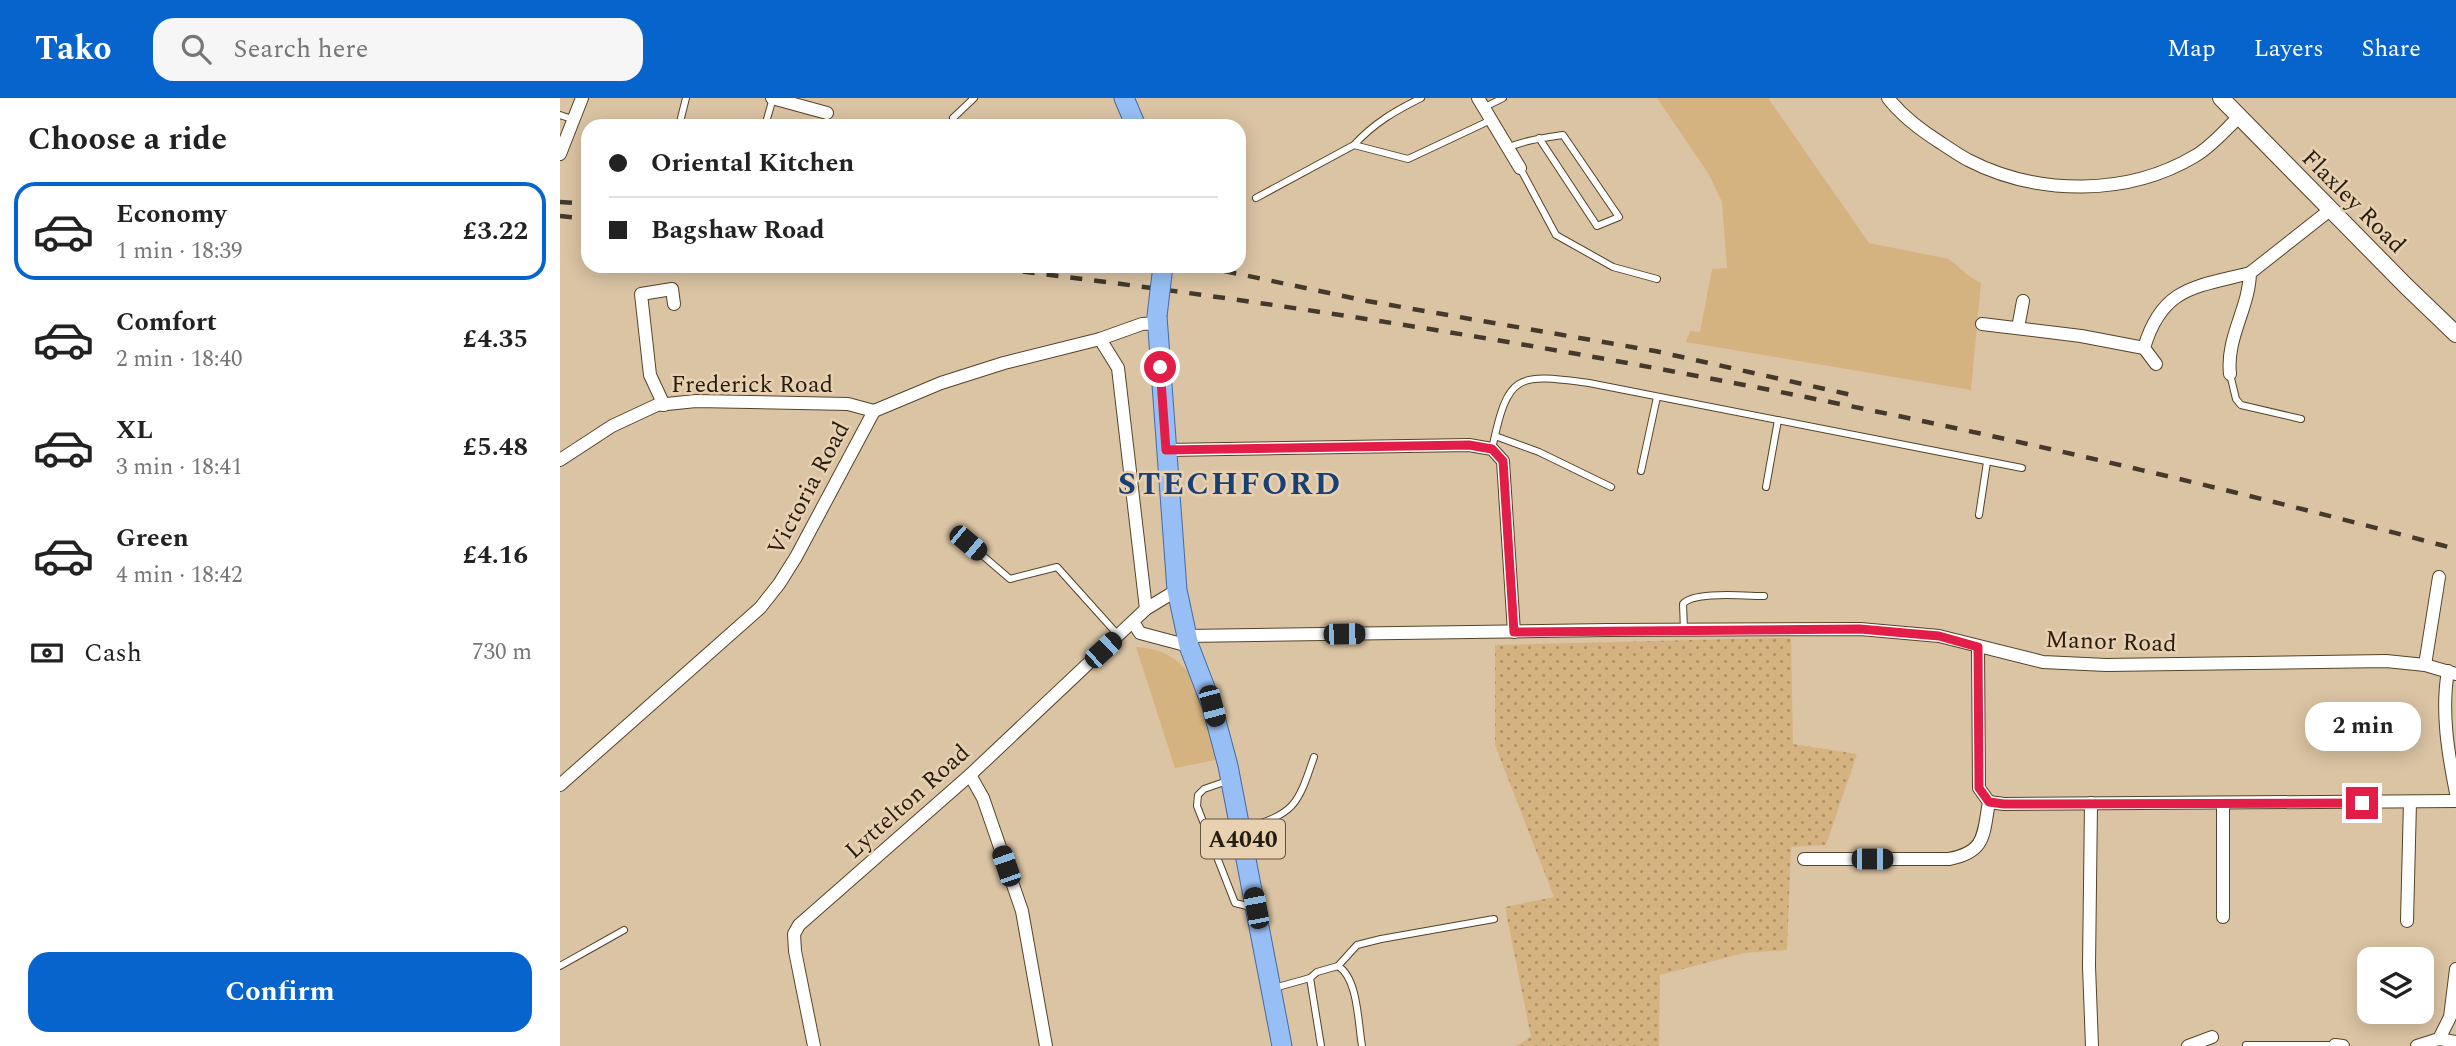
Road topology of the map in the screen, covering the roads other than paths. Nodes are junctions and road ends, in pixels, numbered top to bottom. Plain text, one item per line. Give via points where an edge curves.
1 (582, 98) edge
2 (686, 98) edge
3 (772, 98) edge
4 (974, 98) edge
5 (1124, 98) edge
6 (1421, 98) edge
7 (1503, 98) edge
8 (1888, 98) edge
9 (2221, 98) edge
10 (1480, 103) edge
11 (827, 113) dead end
12 (566, 117) edge
13 (2239, 117) junction
14 (953, 118) dead end
15 (681, 119) edge
16 (767, 119) edge
17 (1133, 119) edge
18 (1491, 120) junction
19 (1539, 138) junction
20 (1354, 145) junction
21 (1507, 148) junction
22 (560, 153) edge
23 (1520, 169) joint
24 (1256, 198) dead end
25 (2330, 209) junction
26 (1162, 273) edge
27 (2250, 273) junction
28 (1657, 279) dead end
29 (2023, 301) dead end
30 (674, 304) dead end
31 (1157, 319) junction
32 (1982, 324) dead end
33 (2018, 328) junction
34 (2456, 334) edge
35 (1100, 339) junction
36 (2144, 348) junction
37 (2156, 364) dead end
38 (2230, 374) joint
39 (1657, 397) junction
40 (664, 405) junction
41 (874, 411) junction
42 (2301, 419) dead end
43 (1778, 420) junction
44 (1493, 442) junction
45 (1166, 450) junction
46 (560, 460) edge
47 (1987, 462) junction
48 (2022, 468) dead end
49 (1641, 471) dead end
50 (1611, 487) dead end
51 (1766, 487) dead end
52 (1979, 514) dead end
53 (968, 543) dead end
54 (2439, 576) dead end
55 (1177, 590) junction
56 (1764, 596) dead end
57 (1146, 609) junction
58 (1133, 622) junction
59 (1684, 630) junction
60 (1514, 632) junction
61 (1119, 636) junction
62 (1187, 641) junction
63 (1978, 647) junction
64 (2425, 665) junction
65 (2452, 673) edge
66 (1314, 757) dead end
67 (970, 775) junction
68 (1231, 780) junction
69 (560, 785) edge
70 (2456, 793) edge
71 (2456, 801) edge
72 (1989, 802) junction
73 (2410, 802) junction
74 (2091, 803) junction
75 (2222, 804) junction
76 (1241, 830) junction
77 (1804, 859) dead end
78 (1256, 908) junction
79 (2223, 918) dead end
80 (1494, 919) dead end
81 (2407, 921) dead end
82 (624, 930) dead end
83 (1338, 966) junction
84 (560, 967) edge
85 (2456, 969) edge
86 (1310, 978) junction
87 (1270, 989) junction
88 (2212, 1037) dead end
89 (2439, 1039) junction
90 (2456, 1043) edge
91 (2246, 1045) edge
92 (2339, 1045) edge
93 (814, 1046) edge
94 (1046, 1046) edge
95 (1282, 1046) edge
96 (1321, 1046) edge
97 (1362, 1046) edge
98 (2092, 1046) edge
99 (2188, 1046) edge
100 (2417, 1046) edge

1 - 12 street
2 - 15 lane
3 - 11 street
3 - 16 lane
4 - 14 lane
5 - 17 main road
6 - 20 lane via 1381,119
7 - 10 lane
8 - 13 street via 1923,132 1969,160 2052,186 2118,184 2154,176 2197,155
9 - 13 street, Flaxley Road
10 - 18 street
12 - 22 street
13 - 25 street, Flaxley Road
18 - 20 lane via 1408,159
18 - 21 street
19 - 19 lane via 1563,135 1619,217 1597,226
19 - 21 lane
20 - 24 lane
21 - 23 street
23 - 28 lane via 1556,235 1613,267
25 - 27 street
25 - 34 street, Flaxley Road
26 - 31 main road, A4040, bridge
27 - 36 street via 2176,296 2160,311
27 - 38 street via 2250,289 2228,357
29 - 33 street
30 - 40 street via 672,289 641,294 650,375
31 - 35 street, Victoria Road
31 - 45 main road, A4040
32 - 33 street
33 - 36 street
35 - 41 street, Victoria Road via 991,367
35 - 57 street via 1118,368
36 - 37 street
38 - 42 lane via 2241,405
39 - 43 lane
39 - 44 lane via 1546,377 1517,384 1500,409
39 - 49 lane
40 - 41 street, Frederick Road via 696,401 848,404
40 - 46 street, Frederick Road via 612,426
41 - 69 street, Victoria Road via 796,556 760,608
43 - 47 lane
43 - 51 lane
44 - 45 street
44 - 50 lane via 1539,452
44 - 60 street via 1503,461
45 - 55 main road, A4040
47 - 48 lane
47 - 52 lane
53 - 61 lane via 1010,579 1057,567
54 - 64 street
55 - 57 street, Lyttelton Road
55 - 62 main road, A4040
56 - 59 lane via 1689,599 1684,604
57 - 58 street, Lyttelton Road
58 - 61 street, Lyttelton Road
58 - 62 street via 1140,633
59 - 60 street, Manor Road
59 - 63 street, Manor Road via 1860,629 1939,636
60 - 62 street, Manor Road
61 - 67 street, Lyttelton Road
62 - 68 main road, A4040 via 1212,706
63 - 64 street, Manor Road via 2043,662 2106,665 2386,661
63 - 72 street via 1979,788
64 - 65 street, Manor Road
65 - 70 street via 2444,697
66 - 76 lane via 1300,798 1279,817
67 - 93 street, Lyttelton Road via 793,934
67 - 94 street via 983,798 1022,911
68 - 76 main road, A4040
68 - 78 lane via 1204,789 1197,806 1235,903
71 - 73 street
72 - 74 street
72 - 77 street via 1982,838 1966,856
73 - 75 street
73 - 81 street
74 - 75 street
74 - 98 street
75 - 79 street
76 - 78 main road, A4040
78 - 87 main road, A4040
80 - 83 lane via 1357,945
82 - 84 lane
83 - 86 lane
83 - 97 lane via 1352,980
85 - 89 street via 2450,1017
86 - 87 lane
86 - 96 lane
87 - 95 main road, A4040
88 - 99 street
89 - 90 street
89 - 100 street
91 - 92 lane

